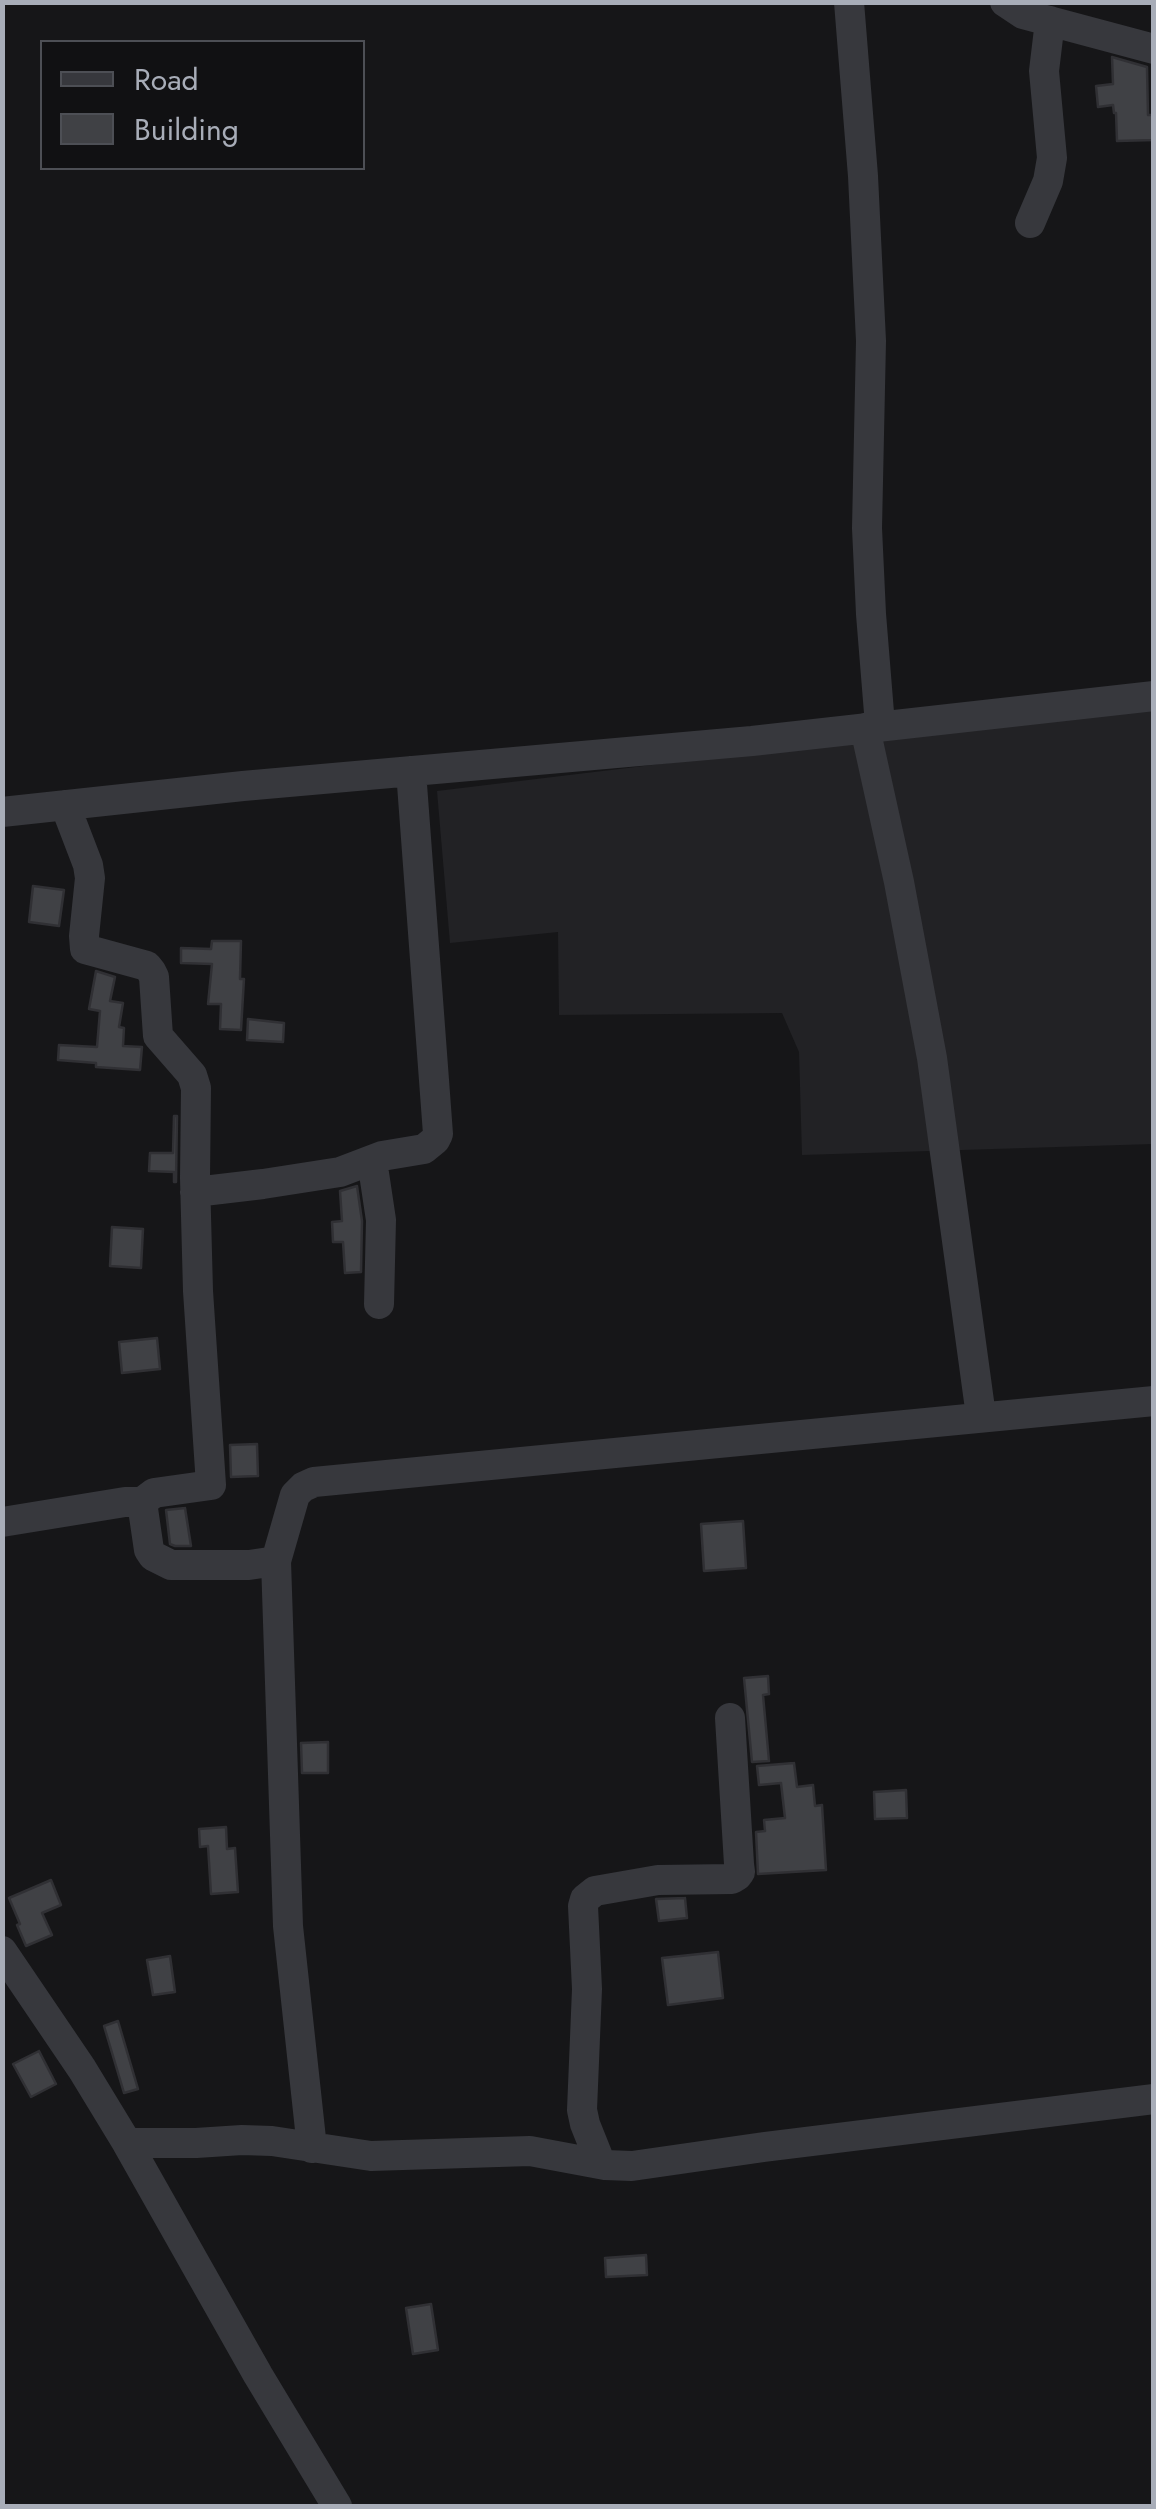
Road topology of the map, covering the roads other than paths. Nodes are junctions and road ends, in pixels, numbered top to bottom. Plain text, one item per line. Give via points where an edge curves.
1 (848, 2) edge
2 (1005, 2) edge
3 (1050, 21) junction
4 (1154, 49) edge
5 (1030, 223) dead end
6 (1154, 696) edge
7 (875, 721) junction
8 (411, 771) junction
9 (66, 805) junction
10 (2, 812) edge
11 (372, 1160) junction
12 (195, 1192) junction
13 (379, 1304) dead end
14 (1154, 1401) edge
15 (980, 1416) junction
16 (142, 1502) junction
17 (2, 1522) edge
18 (276, 1562) junction
19 (730, 1718) dead end
20 (2, 1951) edge
21 (1154, 2099) edge
22 (127, 2143) junction
23 (312, 2148) junction
24 (600, 2164) junction
25 (337, 2506) edge

1 - 7 street via 870,322 867,528
2 - 3 street
3 - 4 street
3 - 5 street via 1044,71 1052,158
6 - 7 street
7 - 8 street via 618,754
7 - 15 street via 932,1058
8 - 9 street
8 - 11 street via 438,1134 424,1149
9 - 10 street
9 - 12 street via 90,878 85,949 152,971 158,1036 196,1082
11 - 12 street via 324,1175
11 - 13 street via 381,1220
12 - 16 street via 211,1485 154,1492
14 - 15 street
15 - 18 street via 314,1482 295,1495
16 - 17 street
16 - 18 street via 149,1550 171,1565
18 - 23 street via 288,1926
19 - 24 street via 737,1876 658,1880 595,1891 585,1899 582,2110
20 - 22 street
21 - 24 street via 632,2166
22 - 23 street via 242,2140
22 - 25 street
23 - 24 street via 371,2156 530,2152

